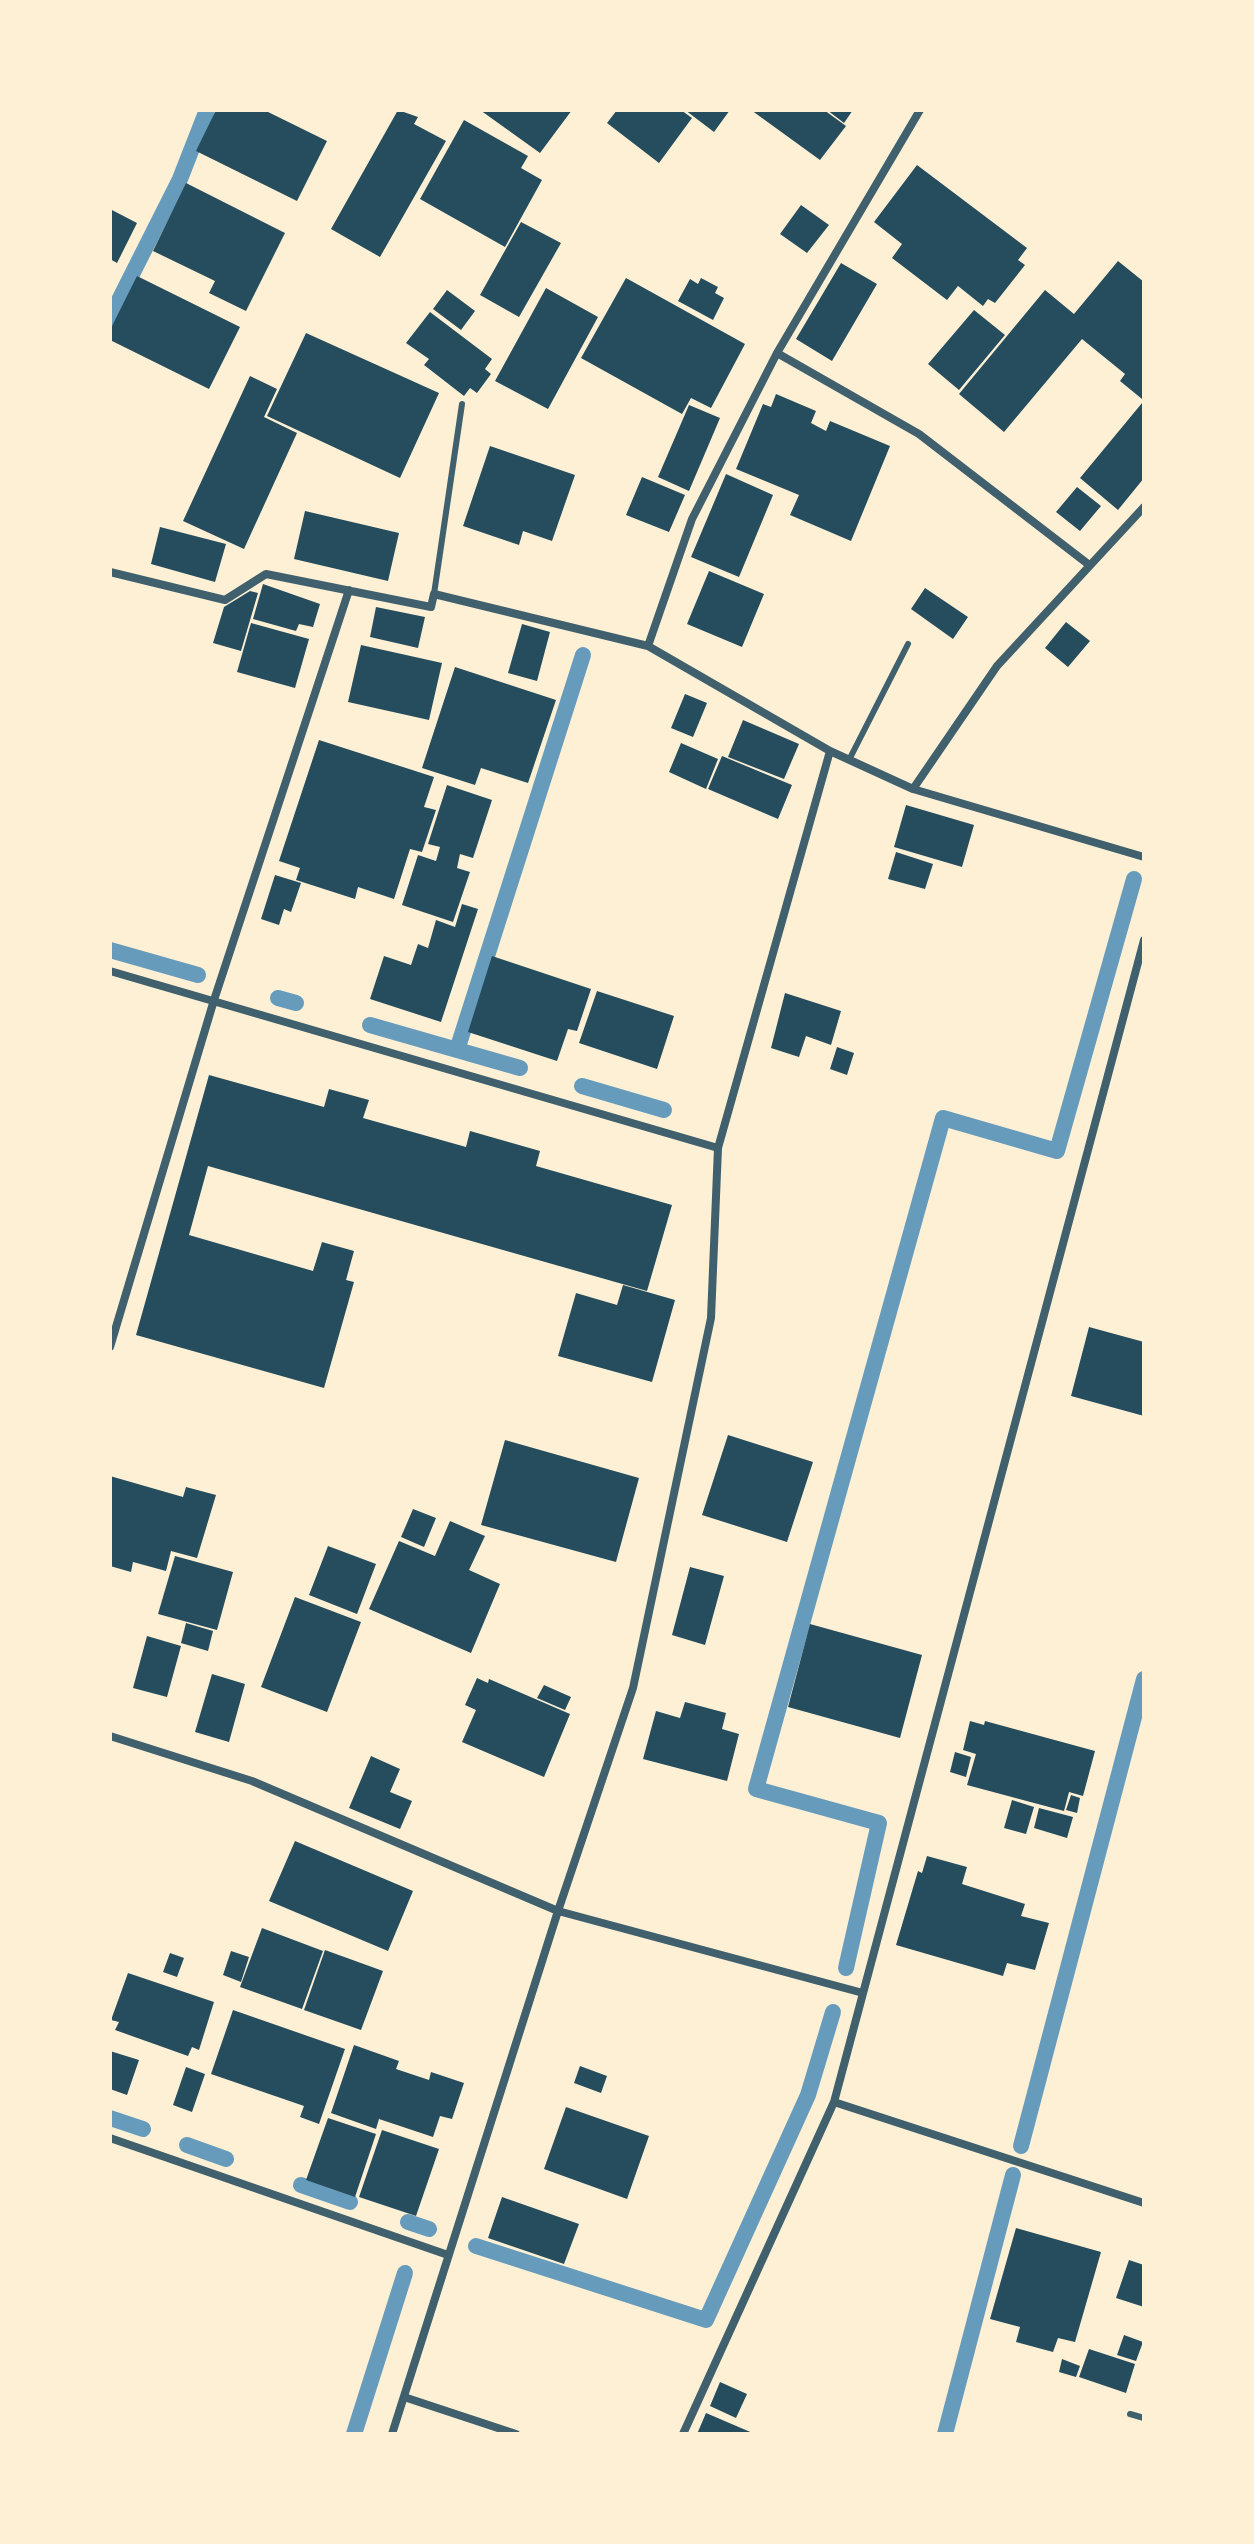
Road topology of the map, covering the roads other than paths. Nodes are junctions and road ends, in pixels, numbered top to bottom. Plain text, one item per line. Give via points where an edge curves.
1 (920, 110) edge
2 (777, 353) junction
3 (462, 404) dead end
4 (1144, 507) edge
5 (1088, 564) junction
6 (110, 572) edge
7 (349, 590) junction
8 (434, 594) junction
9 (908, 644) dead end
10 (648, 646) junction
11 (830, 751) junction
12 (849, 760) junction
13 (913, 789) junction
14 (1144, 857) edge
15 (1144, 940) edge
16 (110, 971) edge
17 (214, 1000) junction
18 (718, 1148) junction
19 (110, 1347) edge
20 (110, 1736) edge
21 (558, 1911) junction
22 (863, 1993) junction
23 (834, 2102) junction
24 (110, 2138) edge
25 (1144, 2203) edge
26 (448, 2255) junction
27 (404, 2397) junction
28 (1130, 2414) dead end
29 (1144, 2418) edge
30 (392, 2434) edge
31 (516, 2434) edge
32 (683, 2434) edge

1 - 2 street
2 - 5 street via 919,434
2 - 10 street via 692,519
3 - 8 lane
4 - 5 street
5 - 13 street via 997,666
6 - 7 street via 225,600 266,574
7 - 8 street via 431,607
7 - 17 street
8 - 10 street
9 - 12 lane
10 - 11 street
11 - 12 street
11 - 18 street
12 - 13 street
13 - 14 street
15 - 22 street
16 - 17 street
17 - 18 street
17 - 19 street
18 - 21 street via 711,1318 633,1688
20 - 21 street via 252,1781
21 - 22 street
21 - 26 street
22 - 23 street
23 - 25 street
23 - 32 street
24 - 26 street
26 - 27 street
27 - 30 street
27 - 31 street
28 - 29 lane

